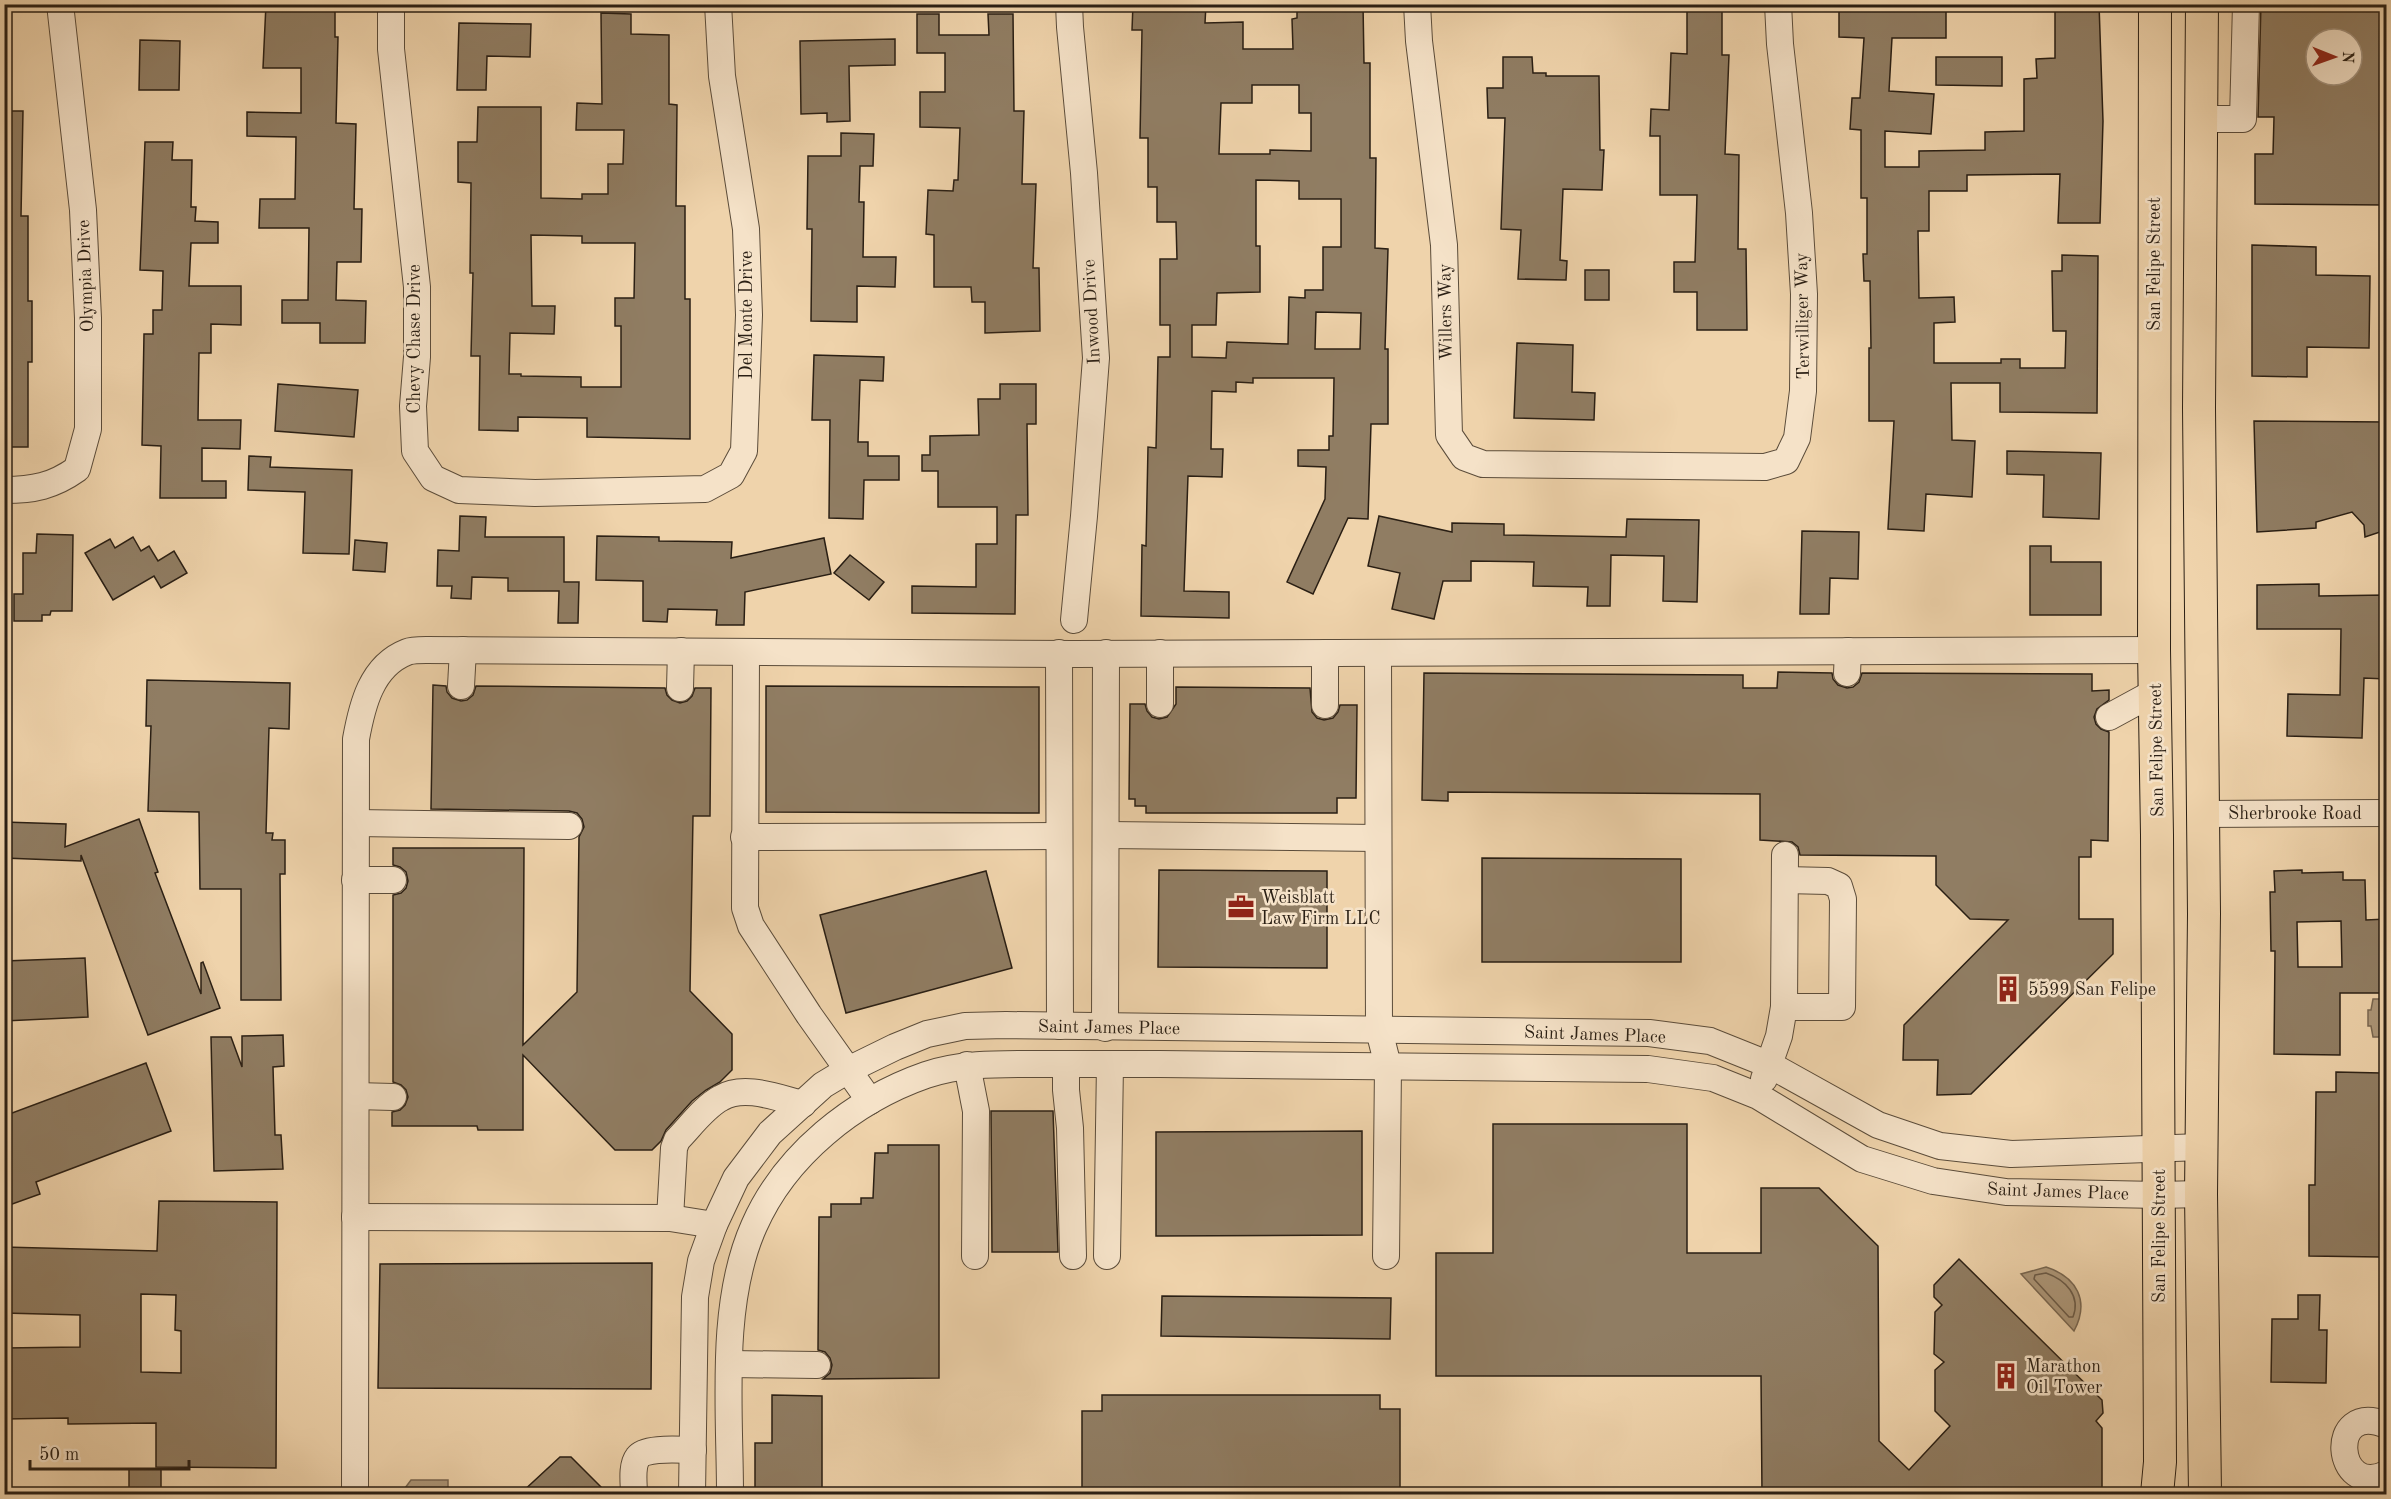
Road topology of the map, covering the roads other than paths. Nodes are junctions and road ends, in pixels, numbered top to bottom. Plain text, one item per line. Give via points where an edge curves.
1 (60, 4) edge
2 (391, 4) edge
3 (718, 4) edge
4 (1069, 4) edge
5 (1417, 4) edge
6 (1778, 4) edge
7 (2155, 4) edge
8 (2202, 4) edge
9 (2246, 4) edge
10 (2201, 120) junction
11 (2154, 326) junction
12 (2200, 327) junction
13 (1621, 467) joint
14 (4, 490) edge
15 (586, 492) joint
16 (1074, 620) dead end
17 (2200, 648) junction
18 (463, 650) junction
19 (2154, 650) junction
20 (681, 651) junction
21 (746, 652) junction
22 (1059, 653) junction
23 (1106, 653) junction
24 (1160, 653) junction
25 (1325, 653) junction
26 (1378, 653) junction
27 (461, 686) dead end
28 (680, 688) dead end
29 (2155, 692) junction
30 (1160, 704) dead end
31 (1325, 705) dead end
32 (2109, 717) dead end
33 (2204, 813) junction
34 (2386, 813) edge
35 (356, 823) junction
36 (569, 826) dead end
37 (1106, 835) junction
38 (1059, 836) junction
39 (744, 837) junction
40 (1378, 838) junction
41 (355, 880) junction
42 (393, 880) dead end
43 (1784, 1007) junction
44 (1060, 1026) junction
45 (1105, 1028) junction
46 (1378, 1030) junction
47 (1066, 1064) junction
48 (1110, 1064) junction
49 (967, 1065) junction
50 (1770, 1065) junction
51 (1389, 1066) junction
52 (848, 1070) junction
53 (356, 1096) junction
54 (1758, 1096) junction
55 (393, 1097) dead end
56 (870, 1101) junction
57 (803, 1104) junction
58 (2201, 1147) junction
59 (2159, 1148) junction
60 (2201, 1194) junction
61 (2159, 1195) junction
62 (355, 1217) junction
63 (670, 1218) junction
64 (714, 1225) junction
65 (975, 1256) dead end
66 (1073, 1256) dead end
67 (1107, 1256) dead end
68 (1386, 1256) dead end
69 (730, 1364) junction
70 (818, 1365) dead end
71 (693, 1390) junction
72 (730, 1390) junction
73 (2386, 1425) edge
74 (693, 1450) junction
75 (2377, 1482) edge
76 (355, 1494) edge
77 (634, 1494) edge
78 (692, 1494) edge
79 (730, 1494) edge
80 (2157, 1494) edge
81 (2205, 1494) edge

1 - 14 street, Olympia Drive via 83,210 88,429 77,469 59,482
2 - 15 street, Chevy Chase Drive via 391,49 417,287 413,406 416,451 433,478 459,490
3 - 15 street, Del Monte Drive via 722,76 746,229 749,315 744,451 731,475 705,489
4 - 16 street, Inwood Drive via 1096,358
5 - 13 street, Willers Way via 1444,245 1449,435 1464,457 1483,464
6 - 13 street, Terwilliger Way via 1804,294 1803,391 1797,438 1786,461 1765,467
7 - 11 main road, San Felipe Street
8 - 10 main road
9 - 10 street via 2243,119
10 - 12 main road
11 - 12 main road
11 - 19 main road, San Felipe Street
12 - 17 main road
17 - 19 main road
17 - 33 main road
18 - 20 street
18 - 27 street
18 - 35 street via 407,652 386,665 370,686 356,739
19 - 26 street via 1847,662 1449,663
19 - 29 main road, San Felipe Street
20 - 21 street
20 - 28 street
21 - 22 street
21 - 39 street
22 - 23 street
22 - 38 street
23 - 24 street
23 - 37 street
24 - 25 street
24 - 30 street
25 - 26 street
25 - 31 street
26 - 40 street
29 - 32 street
29 - 59 main road, San Felipe Street
33 - 34 street, Sherbrooke Road
33 - 58 main road
35 - 36 street
35 - 41 street
37 - 40 street
37 - 45 street
38 - 39 street
38 - 44 street
39 - 52 street via 743,891 751,926
40 - 46 street
41 - 42 street
41 - 53 street
43 - 43 street via 1785,867 1839,886 1842,1007
43 - 50 street
44 - 45 street, Saint James Place
44 - 52 street, Saint James Place via 964,1026 927,1034
45 - 46 street, Saint James Place
46 - 50 street, Saint James Place via 1649,1033 1710,1041
46 - 51 street
47 - 48 street, Saint James Place
47 - 49 street, Saint James Place
47 - 66 street
48 - 51 street, Saint James Place
48 - 67 street
49 - 56 street, Saint James Place via 926,1075
49 - 65 street via 976,1122
50 - 54 street
50 - 59 street, Saint James Place via 1878,1125 1940,1146 2011,1154
51 - 54 street, Saint James Place via 1648,1069 1713,1078
51 - 68 street
52 - 56 street
52 - 57 street, Saint James Place via 823,1085
53 - 55 street
53 - 62 street
54 - 61 street, Saint James Place via 1862,1159 1933,1181 2006,1192
56 - 69 street, Saint James Place via 829,1129 796,1161 753,1227 739,1265 732,1304
57 - 63 street via 744,1092 718,1099 677,1140
57 - 64 street, Saint James Place via 770,1132 736,1178
58 - 59 street, Saint James Place
58 - 60 main road
59 - 61 main road, San Felipe Street
60 - 61 street, Saint James Place
60 - 81 main road
61 - 80 main road, San Felipe Street
62 - 63 street
62 - 76 street
63 - 64 street
64 - 71 street via 701,1261 695,1297
69 - 70 street
69 - 72 street
71 - 72 street
71 - 74 street
72 - 79 street
73 - 75 street via 2368,1421 2351,1430 2343,1448 2349,1467
74 - 77 street via 646,1451 637,1457
74 - 78 street

